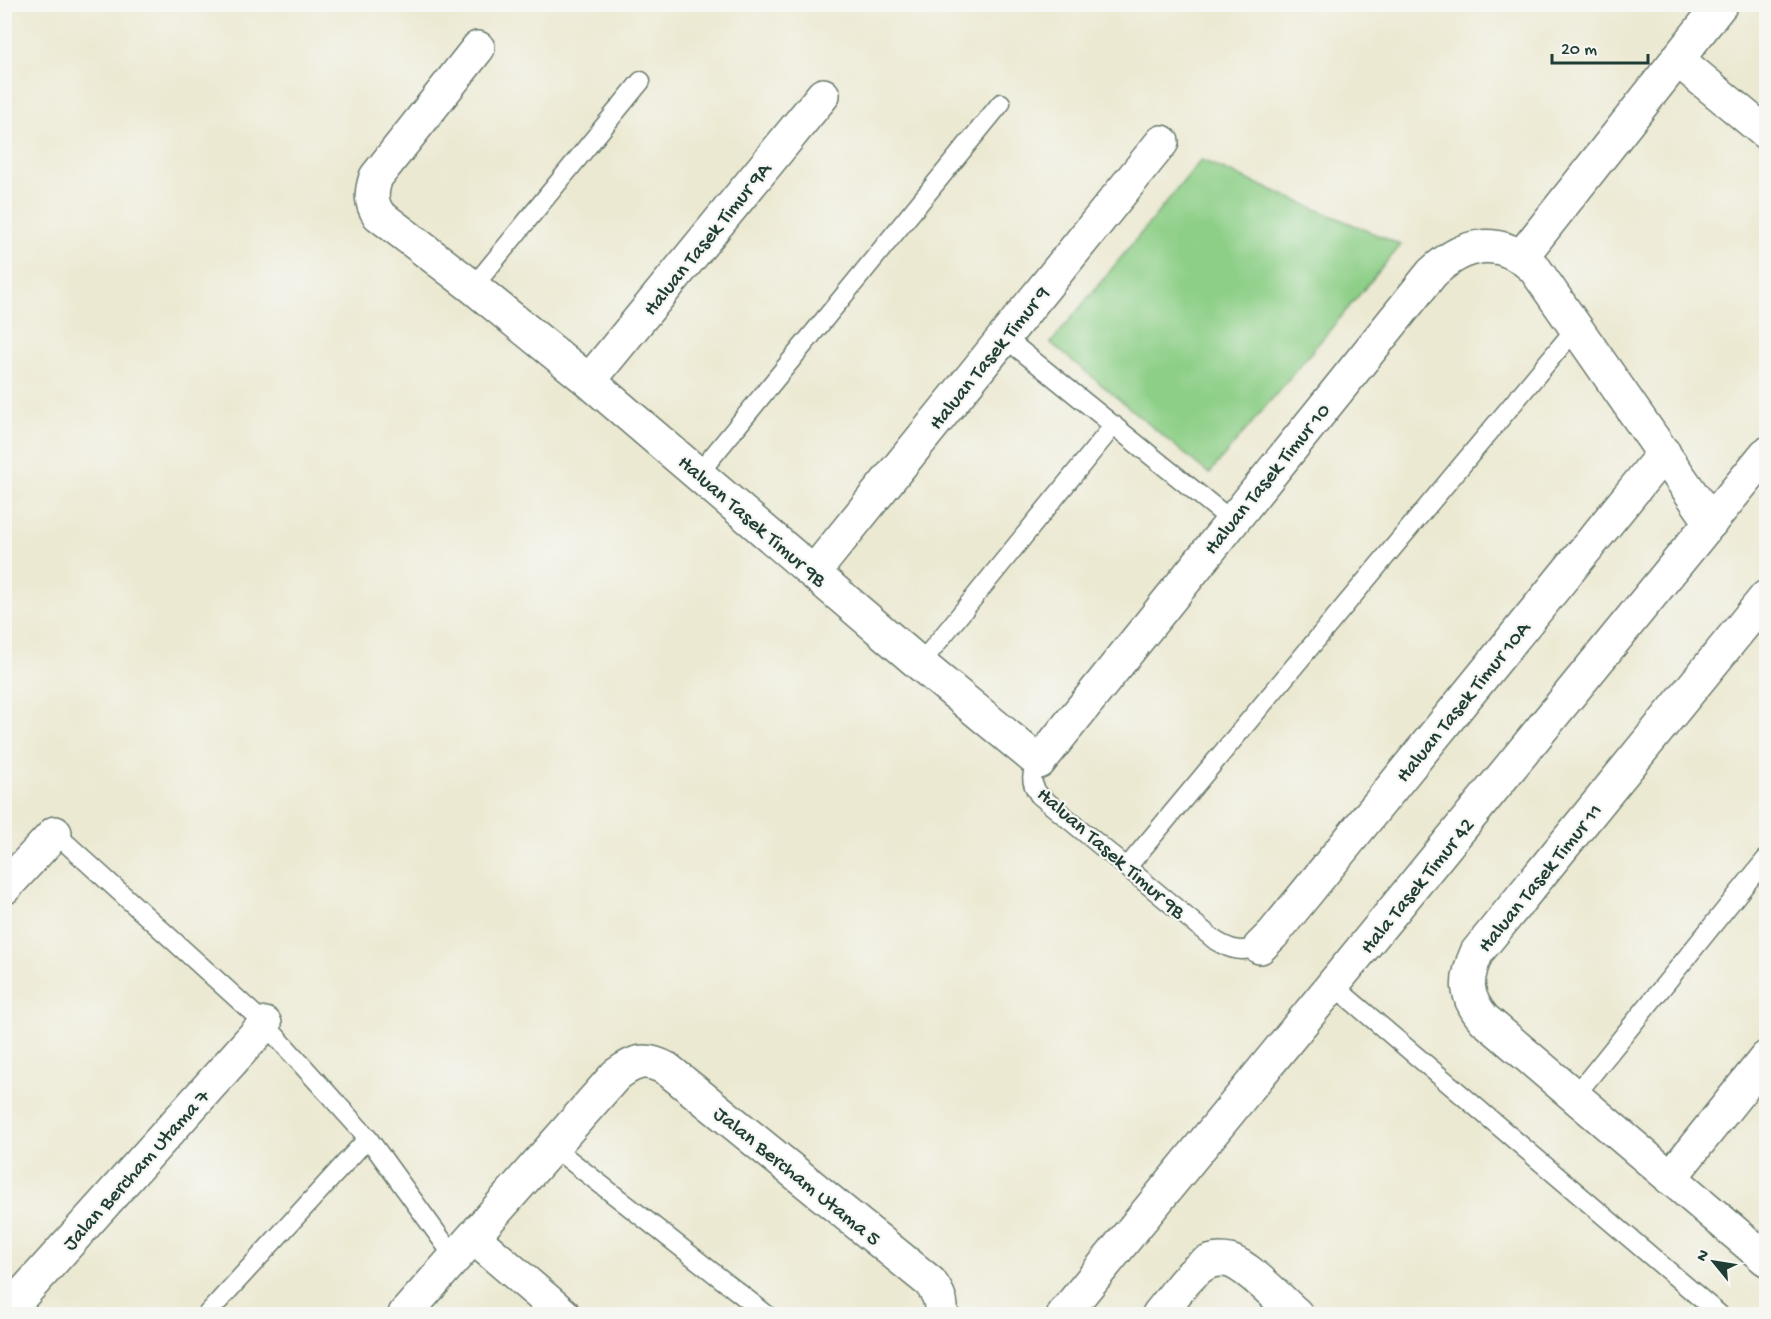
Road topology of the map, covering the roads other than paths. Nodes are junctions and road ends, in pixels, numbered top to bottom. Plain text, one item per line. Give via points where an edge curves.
1 (1721, 4) edge
2 (478, 48) dead end
3 (1677, 59) junction
4 (641, 81) dead end
5 (823, 95) dead end
6 (1001, 103) dead end
7 (1767, 133) edge
8 (1162, 142) dead end
9 (1528, 263) junction
10 (473, 287) junction
11 (1576, 328) junction
12 (1004, 337) junction
13 (589, 381) junction
14 (1114, 425) junction
15 (1664, 453) junction
16 (1767, 454) edge
17 (699, 473) junction
18 (1232, 521) junction
19 (1711, 522) junction
20 (814, 572) junction
21 (1767, 597) edge
22 (920, 664) junction
23 (1039, 762) junction
24 (55, 833) joint
25 (1767, 859) edge
26 (1128, 866) junction
27 (4, 888) edge
28 (1260, 947) joint
29 (1334, 986) junction
30 (265, 1024) junction
31 (1767, 1058) edge
32 (1574, 1097) junction
33 (368, 1138) junction
34 (553, 1147) junction
35 (1670, 1178) junction
36 (464, 1248) junction
37 (1767, 1259) edge
38 (941, 1309) edge
39 (5, 1314) edge
40 (207, 1314) edge
41 (405, 1314) edge
42 (563, 1314) edge
43 (766, 1314) edge
44 (1064, 1314) edge
45 (1159, 1314) edge
46 (1296, 1314) edge
47 (1719, 1314) edge

1 - 3 street
2 - 10 street, Haluan Tasek Timur 9B via 376,177 372,188 374,207 385,220
3 - 7 street
3 - 9 street
4 - 10 lane
5 - 13 street, Haluan Tasek Timur 9A
6 - 17 lane
8 - 12 street, Haluan Tasek Timur 9
9 - 11 street
9 - 18 street, Haluan Tasek Timur 10 via 1504,248 1484,246 1464,250 1432,273
10 - 13 street, Haluan Tasek Timur 9B
11 - 15 street
11 - 26 lane
12 - 14 lane
12 - 20 street, Haluan Tasek Timur 9
13 - 17 street, Haluan Tasek Timur 9B
14 - 18 lane
14 - 22 lane
15 - 19 street
15 - 28 street, Haluan Tasek Timur 10A
16 - 19 street, Hala Tasek Timur 42
17 - 20 street, Haluan Tasek Timur 9B
18 - 23 street, Haluan Tasek Timur 10
19 - 29 street, Hala Tasek Timur 42
20 - 22 street, Haluan Tasek Timur 9B
21 - 32 street, Haluan Tasek Timur 11 via 1477,952 1471,965 1469,994 1475,1008
22 - 23 street, Haluan Tasek Timur 9B
23 - 26 lane, Haluan Tasek Timur 9B via 1031,778 1039,795
24 - 27 street
24 - 30 lane
25 - 32 lane
26 - 28 lane, Haluan Tasek Timur 9B via 1216,941 1244,952
29 - 44 street, Hala Tasek Timur 42
29 - 47 lane
30 - 33 lane
30 - 39 street, Jalan Bercham Utama 7
31 - 35 street
32 - 35 street, Haluan Tasek Timur 11
33 - 36 lane
33 - 40 lane
34 - 36 street
34 - 38 street, Jalan Bercham Utama 5 via 616,1075 629,1065 655,1062 930,1282 938,1293
34 - 43 lane
35 - 37 street, Haluan Tasek Timur 11
36 - 41 street
36 - 42 street
45 - 46 street via 1194,1272 1216,1260 1241,1266

